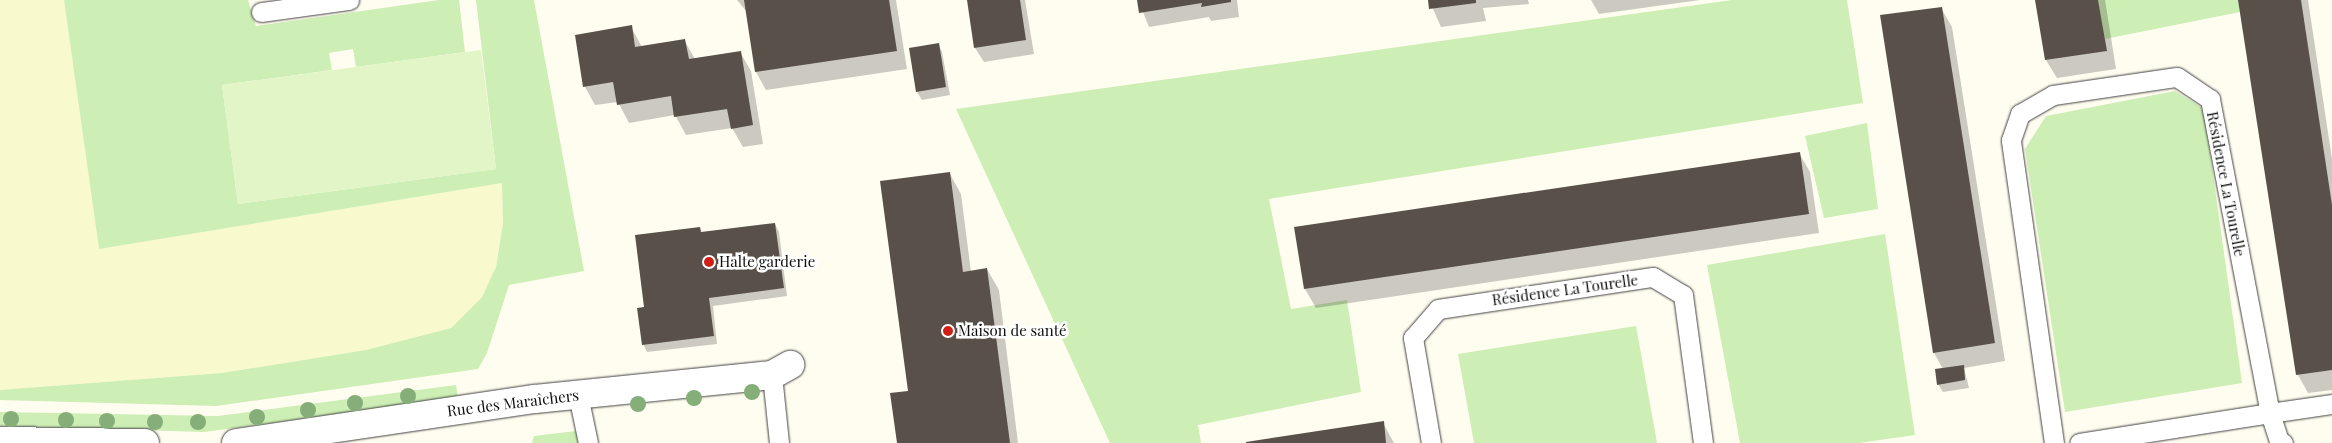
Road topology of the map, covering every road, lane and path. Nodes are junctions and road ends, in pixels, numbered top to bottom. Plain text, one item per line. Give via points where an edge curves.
1 (349, 0) edge
2 (261, 12) dead end
3 (781, 370) joint
4 (578, 395) junction
5 (2332, 404) edge
6 (2270, 413) junction
7 (0, 441) edge
8 (145, 443) edge
9 (236, 443) edge
10 (588, 443) edge
11 (779, 443) edge
12 (1431, 443) edge
13 (1703, 443) edge
14 (2054, 443) edge
15 (2079, 443) edge
16 (2283, 443) edge

1 - 2 lane
3 - 4 street, Rue des Maraîchers
3 - 11 lane
4 - 9 street, Rue des Maraîchers
4 - 10 lane
5 - 6 lane
6 - 14 lane, Résidence La Tourelle via 2210,100 2176,77 2053,94 2020,114 2011,140
6 - 15 lane
6 - 16 lane, Résidence La Tourelle via 2278,441
7 - 8 street
12 - 13 lane, Résidence La Tourelle via 1413,338 1438,309 1653,277 1683,295

